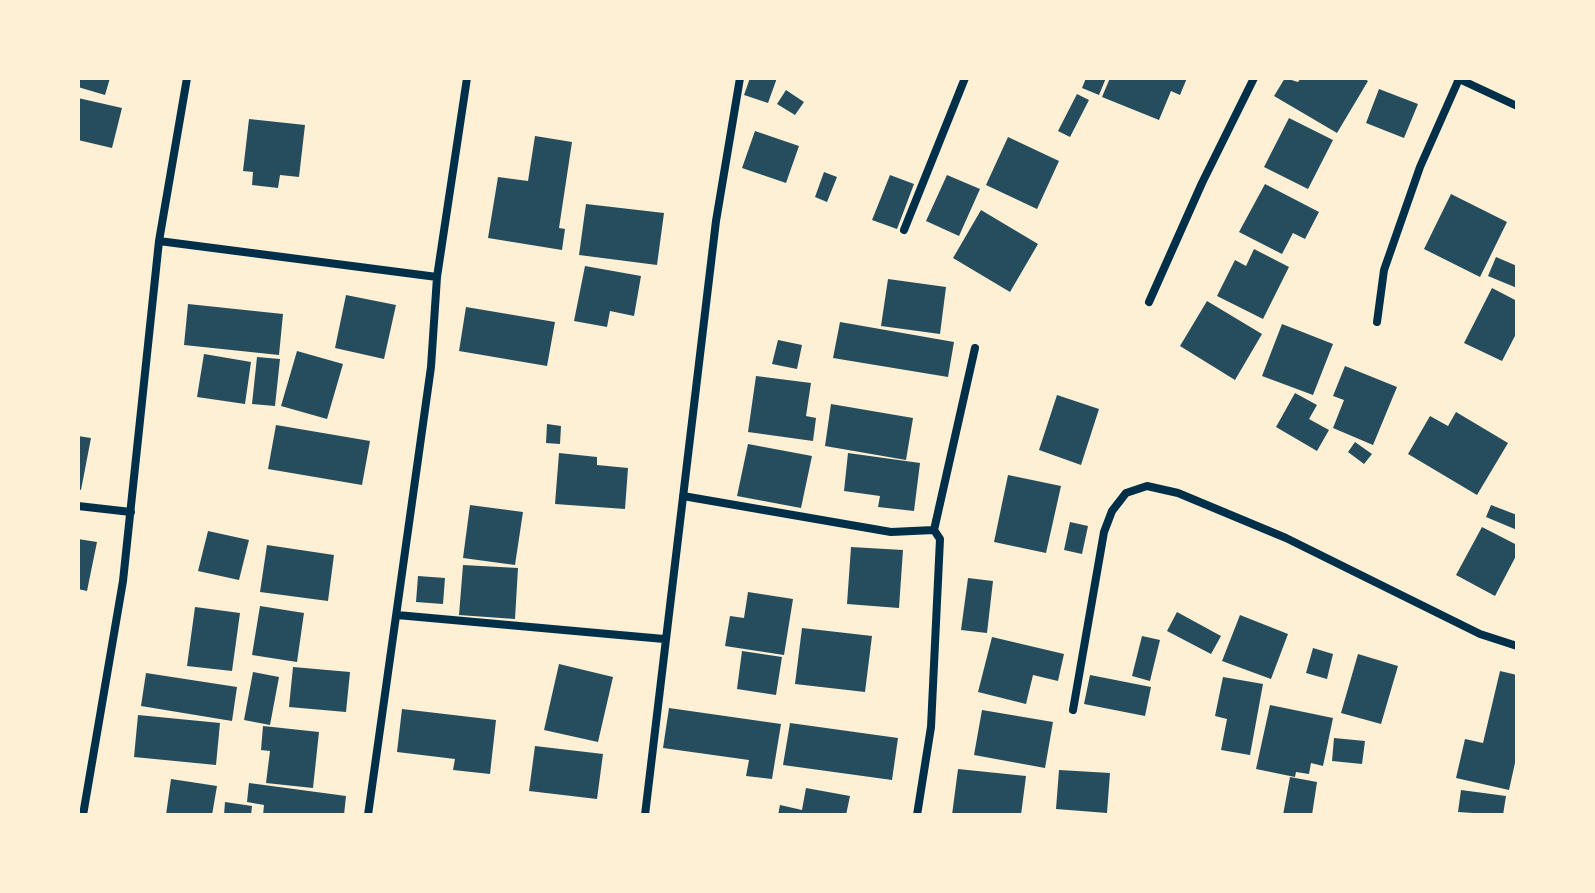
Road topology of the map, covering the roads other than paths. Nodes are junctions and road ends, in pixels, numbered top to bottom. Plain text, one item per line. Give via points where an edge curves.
1 (187, 78) edge
2 (467, 78) edge
3 (740, 78) edge
4 (965, 78) edge
5 (1254, 78) edge
6 (1458, 78) edge
7 (1517, 106) edge
8 (904, 230) dead end
9 (159, 241) junction
10 (437, 277) junction
11 (1149, 302) dead end
12 (1377, 322) dead end
13 (975, 348) dead end
14 (683, 496) junction
15 (78, 506) edge
16 (131, 512) junction
17 (934, 530) junction
18 (397, 615) junction
19 (664, 639) junction
20 (1517, 646) edge
21 (1073, 710) dead end
22 (83, 815) edge
23 (368, 815) edge
24 (645, 815) edge
25 (917, 815) edge

1 - 9 street
2 - 10 street
3 - 14 street via 716,221
4 - 8 street
5 - 11 street
6 - 7 street
6 - 12 street via 1384,270
9 - 10 street
9 - 16 street
10 - 18 street via 431,367
13 - 17 street
14 - 17 street via 891,532
14 - 19 street
15 - 16 street
16 - 22 street
17 - 25 street via 940,539 931,727
18 - 19 street
18 - 23 street
19 - 24 street
20 - 21 street via 1480,634 1286,538 1178,493 1147,486 1126,493 1104,532

